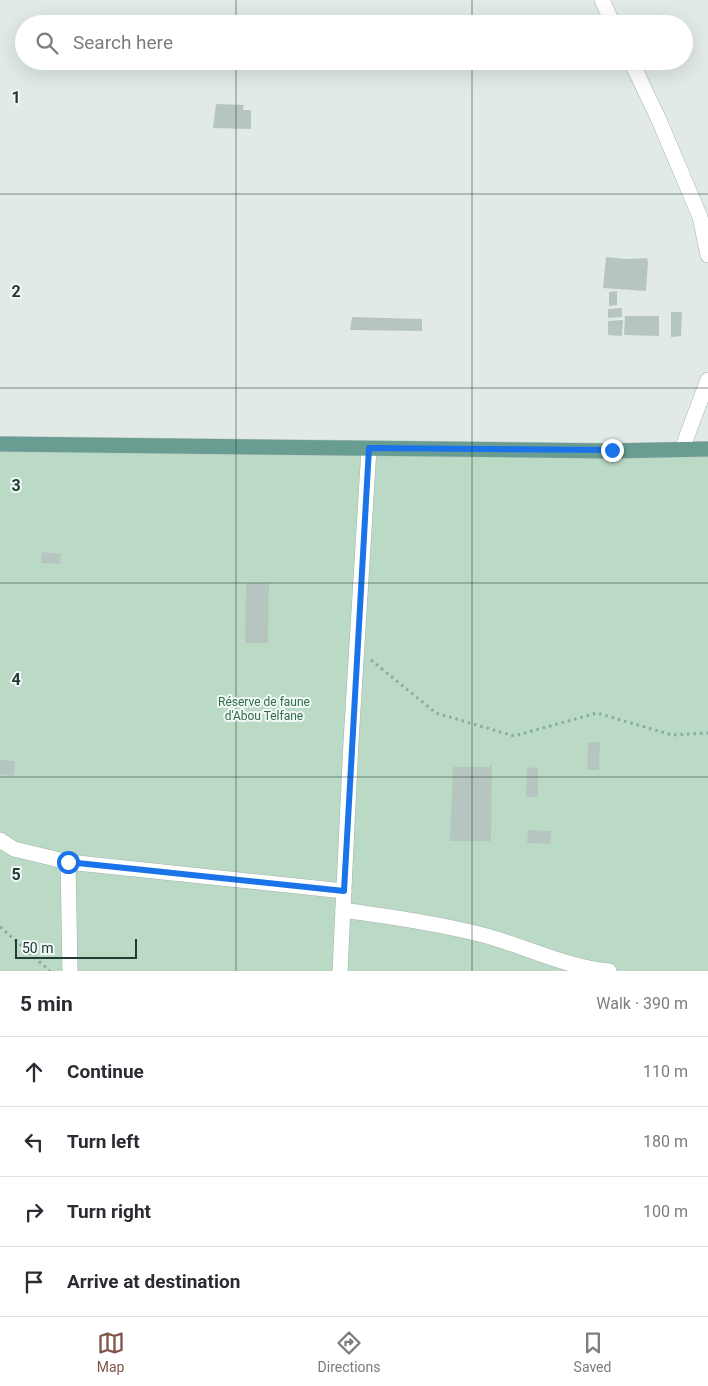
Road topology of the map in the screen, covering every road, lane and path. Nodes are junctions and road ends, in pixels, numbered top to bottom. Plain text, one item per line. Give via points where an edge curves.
1 (602, 0) edge
2 (609, 15) edge
3 (635, 70) edge
4 (708, 255) edge
5 (708, 380) edge
6 (0, 444) edge
7 (369, 448) junction
8 (708, 449) edge
9 (682, 450) junction
10 (357, 648) junction
11 (708, 733) edge
12 (0, 840) edge
13 (68, 862) junction
14 (344, 891) junction
15 (343, 910) junction
16 (0, 927) edge
17 (50, 971) edge
18 (70, 971) edge
19 (340, 971) edge
20 (609, 971) edge

1 - 2 street
3 - 4 street via 700,217
5 - 9 street
6 - 7 main road
7 - 9 main road
7 - 10 street
8 - 9 main road
10 - 11 path via 436,713 514,736 597,713 672,735
10 - 14 street
12 - 13 street via 14,849
13 - 14 street
13 - 18 street
14 - 15 street
15 - 19 street
15 - 20 street via 436,924 521,946 565,962
16 - 17 path

